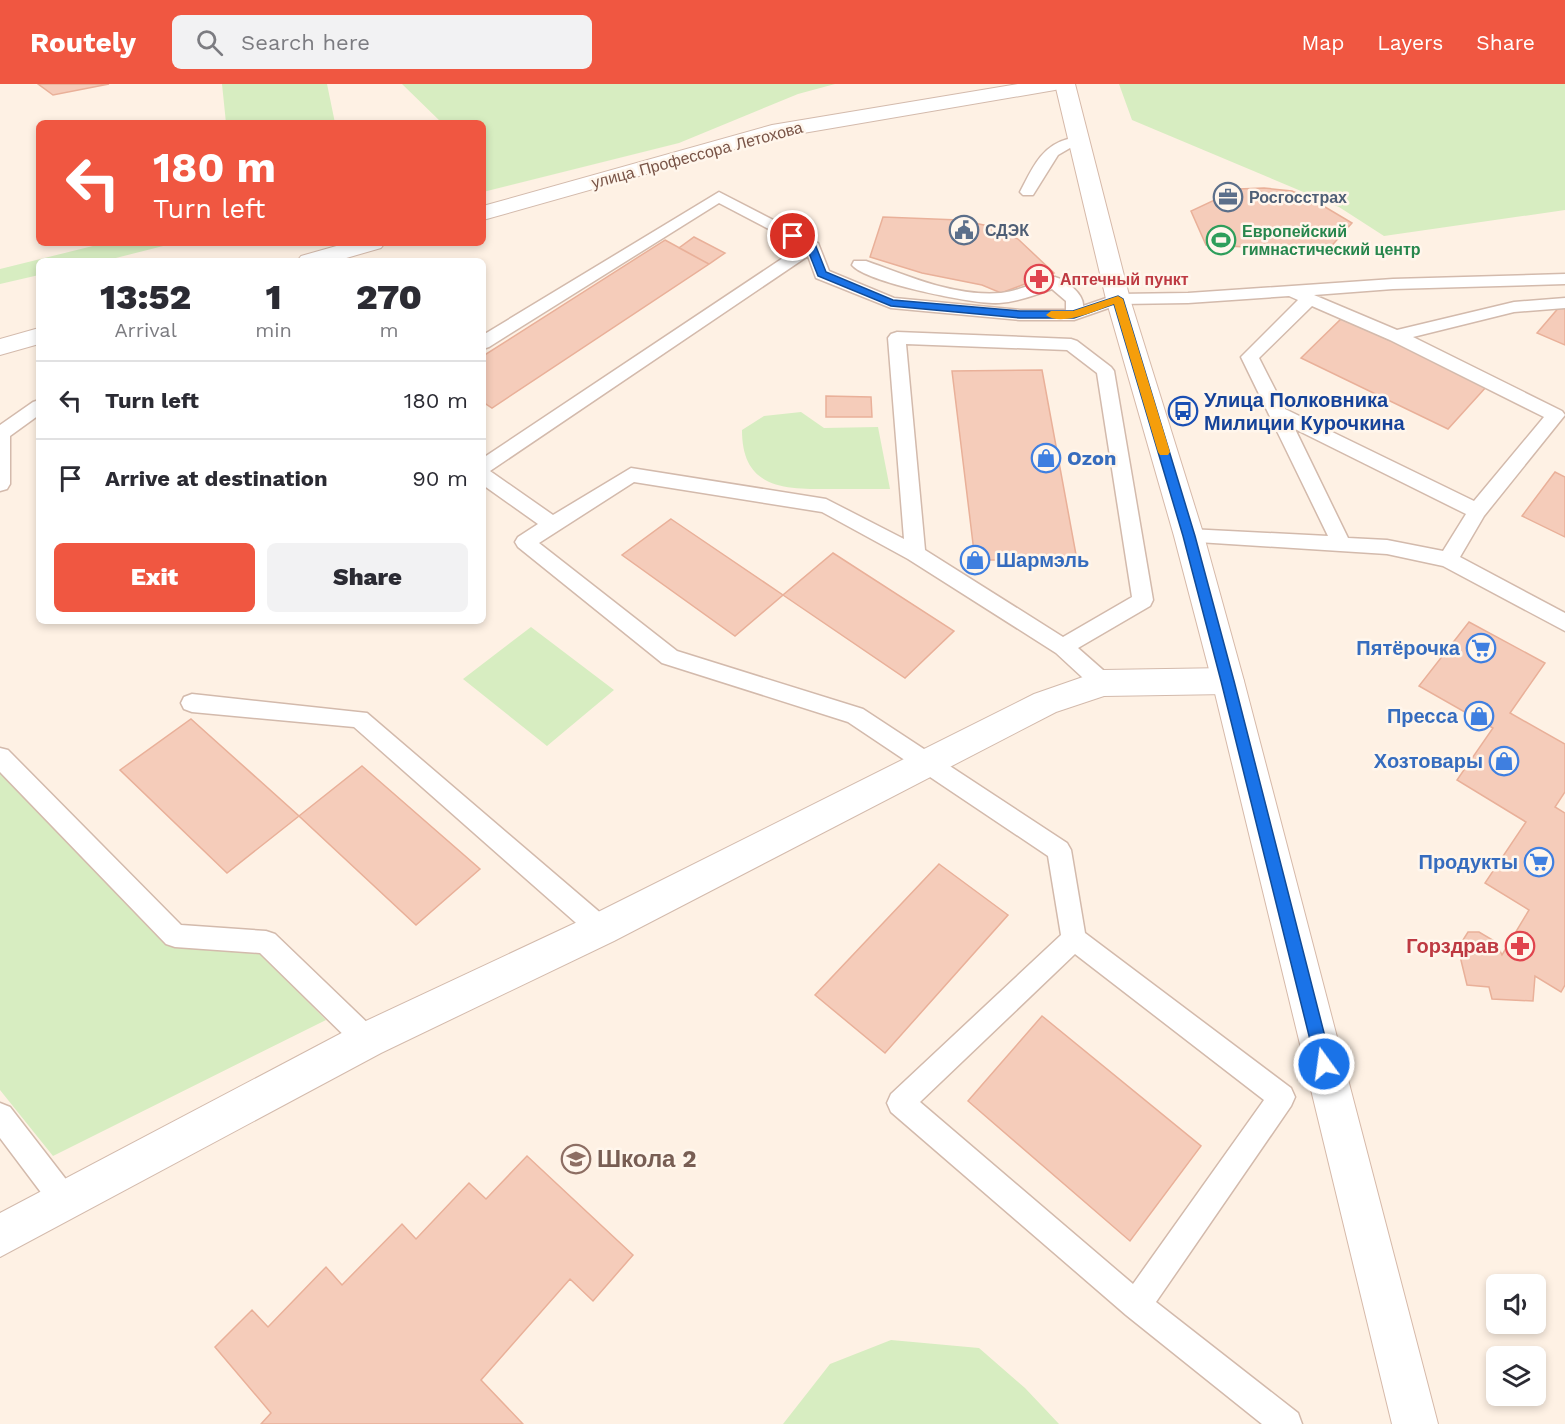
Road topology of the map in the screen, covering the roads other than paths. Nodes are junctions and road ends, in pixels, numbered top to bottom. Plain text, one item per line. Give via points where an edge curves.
1 (1055, 84) edge
2 (1065, 84) edge
3 (1079, 142) junction
4 (1028, 192) dead end
5 (486, 212) edge
6 (362, 246) edge
7 (812, 246) junction
8 (320, 258) edge
9 (860, 265) dead end
10 (1565, 279) edge
11 (1300, 295) junction
12 (1118, 299) junction
13 (1565, 303) edge
14 (1074, 315) junction
15 (1396, 336) junction
16 (36, 337) edge
17 (486, 341) edge
18 (0, 347) edge
19 (36, 408) edge
20 (1277, 413) junction
21 (486, 465) edge
22 (486, 478) edge
23 (0, 484) edge
24 (1477, 512) junction
25 (553, 525) junction
26 (1189, 536) junction
27 (1342, 545) junction
28 (915, 554) junction
29 (1448, 560) junction
30 (1565, 623) edge
31 (1063, 647) junction
32 (1228, 681) junction
33 (1103, 682) junction
34 (192, 703) dead end
35 (0, 758) edge
36 (927, 763) junction
37 (602, 928) junction
38 (1074, 939) junction
39 (367, 1040) junction
40 (0, 1116) edge
41 (65, 1201) junction
42 (0, 1236) edge
43 (1136, 1305) junction
44 (1287, 1424) edge
45 (1415, 1424) edge

1 - 5 street, улица Профессора Летохова via 772,132
2 - 3 street
3 - 4 lane via 1068,142 1051,150
3 - 12 street
6 - 8 street
7 - 14 lane via 822,274 891,303 1020,315
7 - 17 lane via 719,197
7 - 21 lane
9 - 14 lane via 920,286 999,299 1055,282 1075,300
10 - 11 lane via 1393,284
11 - 12 lane
11 - 15 lane
11 - 20 lane via 1250,357
12 - 14 lane
12 - 26 street
13 - 15 lane via 1514,307
15 - 24 lane via 1556,415
16 - 18 street
19 - 23 lane via 1,434
20 - 24 lane
20 - 27 lane
22 - 25 lane
24 - 29 lane
25 - 28 lane via 632,476 826,506
25 - 36 lane via 525,542 670,657 855,715
26 - 27 lane
26 - 32 street
27 - 29 lane via 1388,547
28 - 31 lane
28 - 31 lane via 897,338 1071,345 1105,370 1143,600
29 - 30 lane
31 - 33 lane
32 - 33 street
32 - 45 street
33 - 36 street via 1045,703
34 - 37 lane via 359,719
35 - 39 lane via 175,936 266,942
36 - 37 street
36 - 38 lane via 1059,850
37 - 39 street
38 - 43 lane via 1281,1097
38 - 43 lane via 900,1103
39 - 41 street
40 - 41 lane
41 - 42 street
43 - 44 lane

